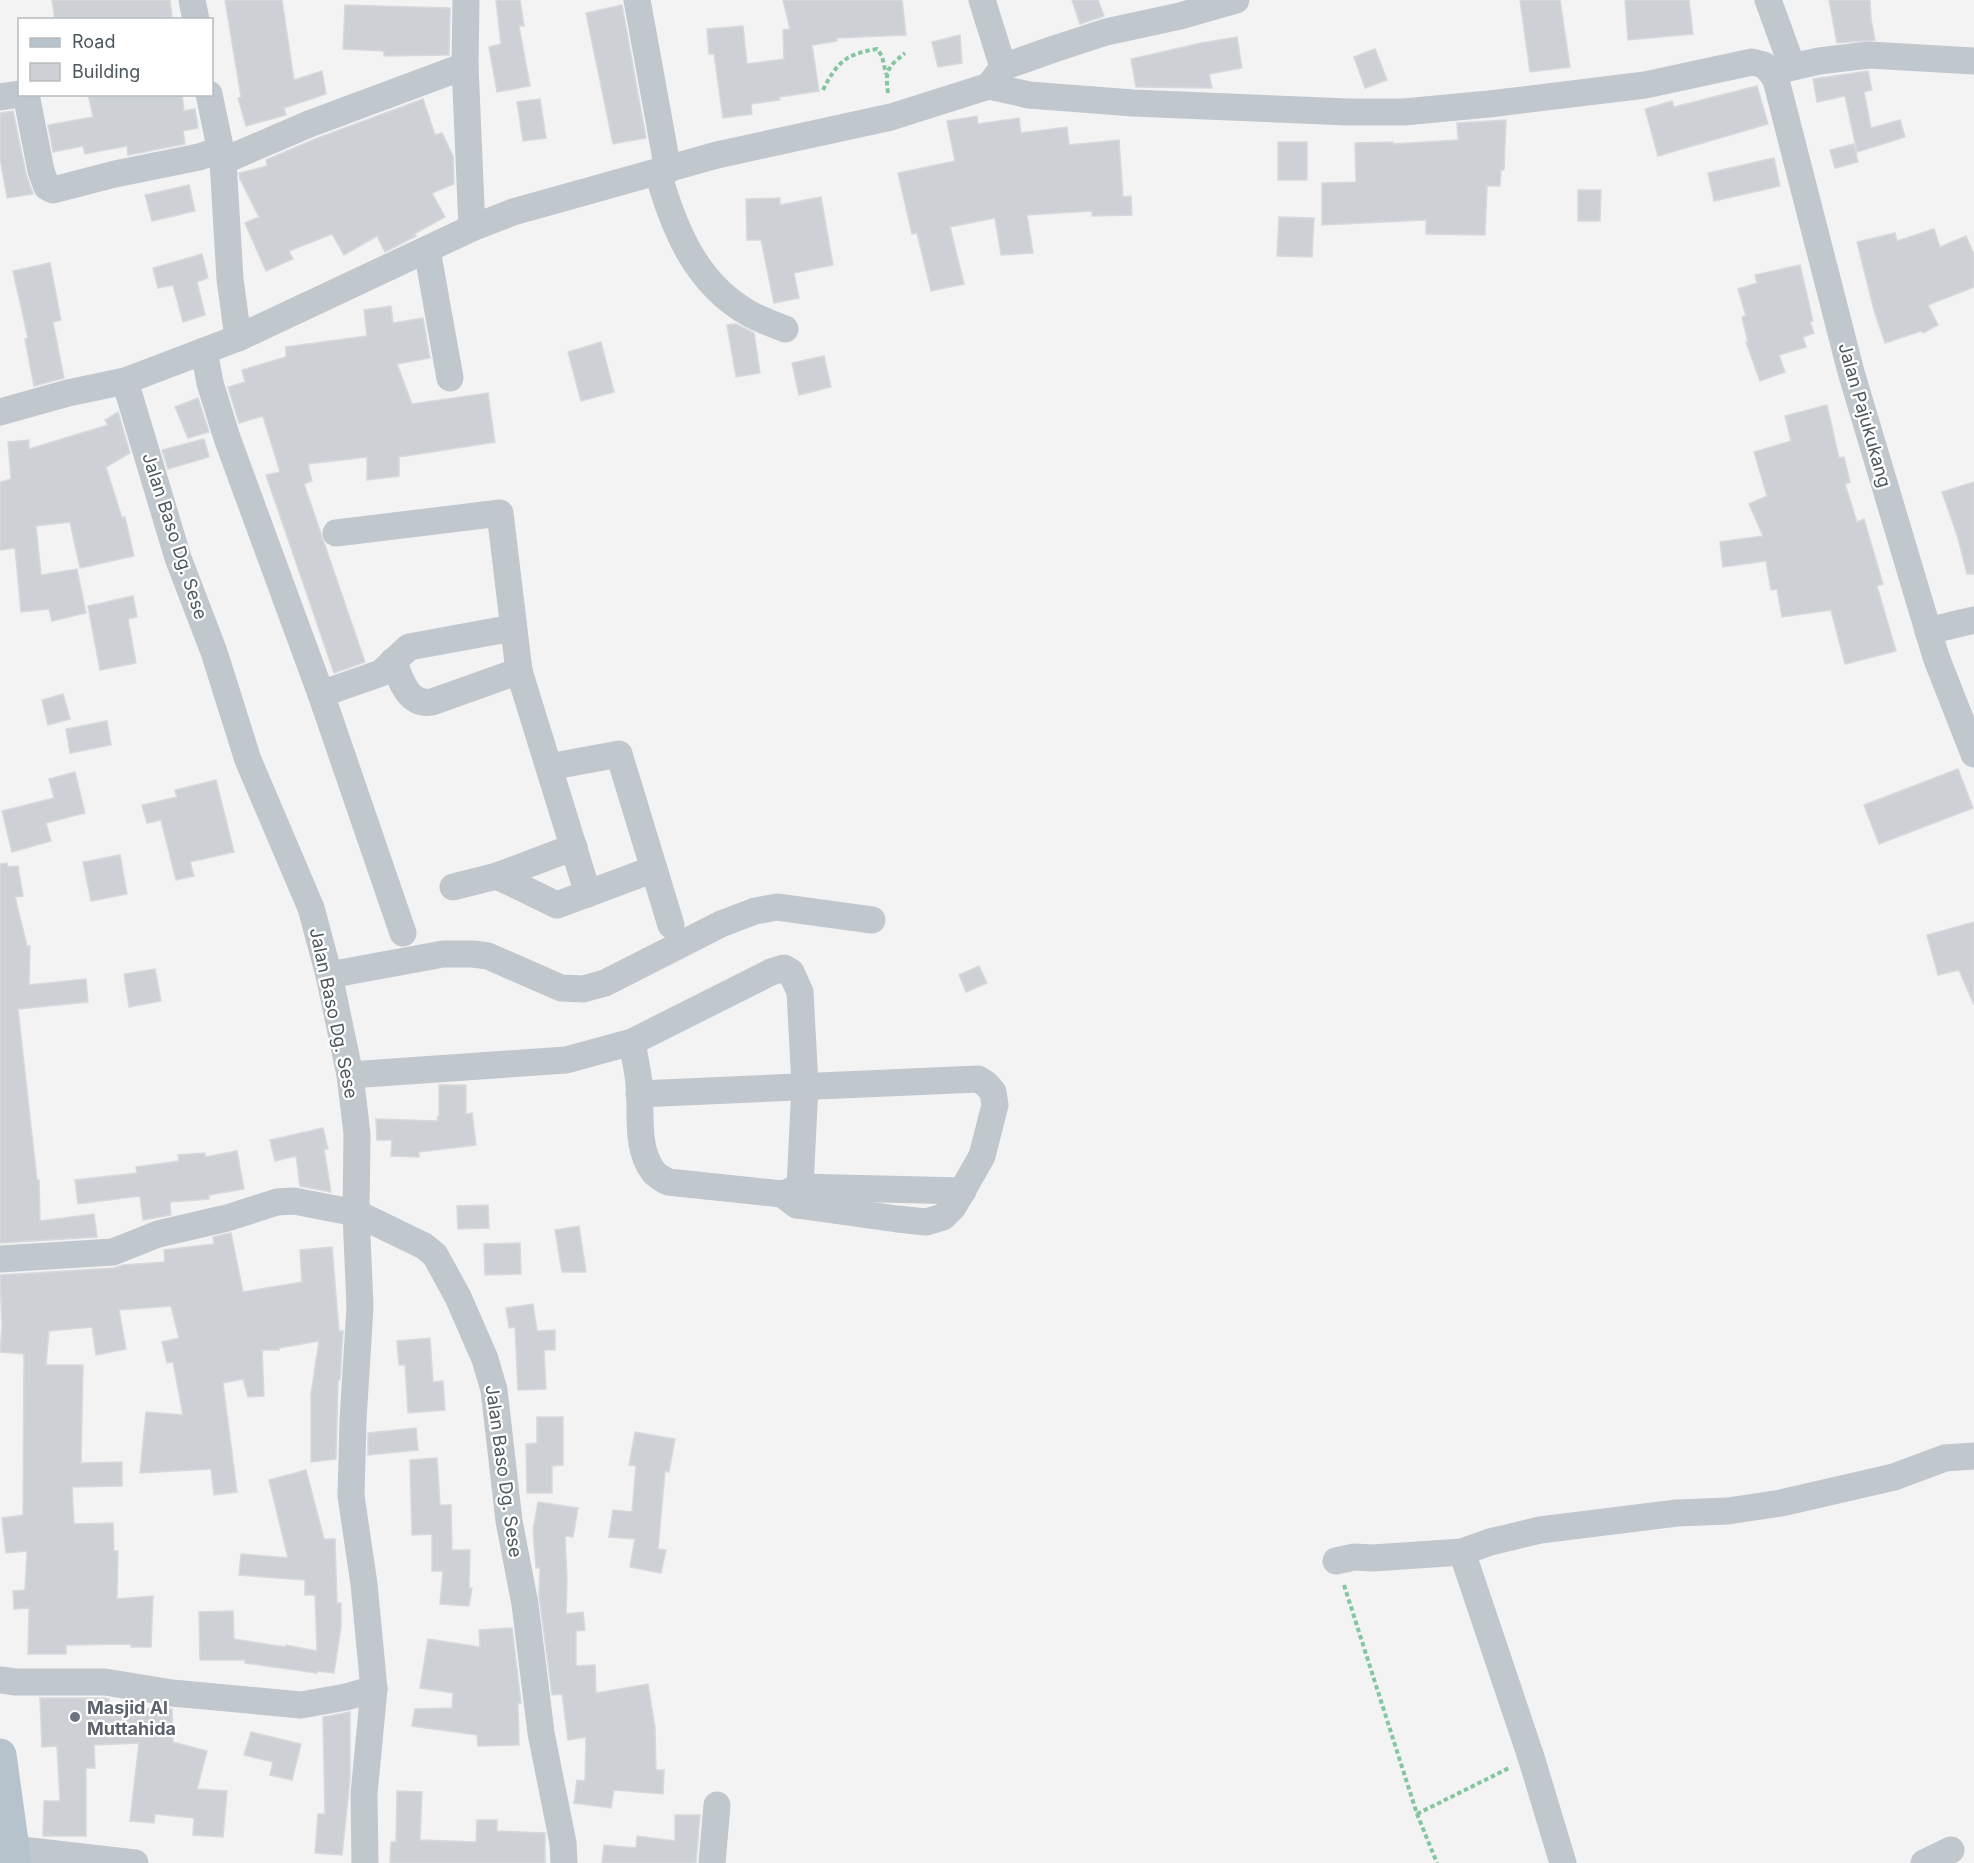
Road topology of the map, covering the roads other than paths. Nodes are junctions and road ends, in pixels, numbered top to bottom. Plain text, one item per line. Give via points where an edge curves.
1 (192, 0) edge
2 (466, 0) edge
3 (637, 0) edge
4 (982, 0) edge
5 (1236, 0) edge
6 (1768, 0) edge
7 (196, 18) edge
8 (1974, 61) edge
9 (465, 66) junction
10 (1782, 69) junction
11 (996, 77) junction
12 (18, 94) edge
13 (26, 96) edge
14 (209, 96) edge
15 (0, 97) edge
16 (221, 156) junction
17 (663, 171) junction
18 (472, 228) junction
19 (427, 250) junction
20 (785, 329) dead end
21 (238, 338) junction
22 (204, 351) junction
23 (450, 378) dead end
24 (125, 381) junction
25 (0, 412) edge
26 (336, 533) dead end
27 (1974, 620) edge
28 (513, 628) junction
29 (1928, 631) junction
30 (393, 661) junction
31 (519, 671) junction
32 (321, 693) junction
33 (1974, 754) edge
34 (549, 767) junction
35 (574, 847) junction
36 (654, 869) junction
37 (496, 876) junction
38 (453, 887) dead end
39 (588, 894) junction
40 (872, 920) dead end
41 (671, 925) dead end
42 (403, 933) dead end
43 (329, 975) junction
44 (632, 1042) junction
45 (350, 1075) junction
46 (805, 1085) junction
47 (639, 1094) junction
48 (963, 1191) junction
49 (793, 1196) junction
50 (356, 1213) junction
51 (0, 1259) edge
52 (1974, 1456) edge
53 (1462, 1552) junction
54 (1336, 1561) road end
55 (0, 1680) edge
56 (374, 1689) junction
57 (0, 1755) edge
58 (717, 1805) dead end
59 (1951, 1850) dead end
60 (14, 1856) edge
61 (135, 1863) edge
62 (365, 1863) edge
63 (564, 1863) edge
64 (712, 1863) edge
65 (1563, 1863) edge
66 (1924, 1863) edge

1 - 7 street
2 - 9 street
3 - 17 street
4 - 11 street
5 - 11 street via 1106,32
6 - 10 street, Jalan Pajukukang
8 - 10 street via 1869,55
9 - 16 street
9 - 18 street
10 - 11 street via 1752,62 1645,85 1404,112 1133,103 1029,95
10 - 29 street, Jalan Pajukukang via 1778,88 1851,372
11 - 17 street via 891,117 717,155
12 - 15 street
13 - 16 street via 41,171 47,187 53,190 115,174
14 - 16 street
16 - 21 street
17 - 18 street via 523,209
17 - 20 street via 672,219 695,263 737,305
18 - 19 street
19 - 21 street
19 - 23 street
21 - 22 street
22 - 24 street
22 - 32 street via 227,438
24 - 25 street
24 - 43 street, Jalan Baso Dg. Sese via 178,558 214,652 248,760 311,908
26 - 28 street via 500,513
27 - 29 street
28 - 30 street via 412,646
28 - 31 street
29 - 33 street, Jalan Pajukukang
30 - 31 street via 409,695 423,702
30 - 32 street via 381,673
31 - 34 street
32 - 42 street
34 - 35 street
34 - 36 street via 619,754
35 - 37 street
35 - 39 street
36 - 39 street
36 - 41 street
37 - 38 street
37 - 39 street via 557,905
40 - 43 street via 777,907 755,911 721,924 605,984 583,989 561,988 488,956 473,954 443,954
43 - 45 street, Jalan Baso Dg. Sese
44 - 45 street via 566,1060
44 - 46 street via 784,968 791,972 800,992
44 - 47 street
45 - 50 street, Jalan Baso Dg. Sese via 357,1134
46 - 47 street
46 - 48 street via 978,1079 986,1084 993,1092 995,1105 982,1156
46 - 49 street
47 - 49 street via 644,1152 653,1173 668,1182
48 - 49 street
48 - 49 street via 943,1217 926,1222
50 - 51 street via 294,1201 277,1202 158,1234 113,1252
50 - 56 street via 360,1307 351,1496
50 - 63 street, Jalan Baso Dg. Sese via 435,1255 485,1359 494,1390 509,1521
52 - 53 street via 1945,1458 1894,1477 1781,1503 1540,1530
53 - 54 street
53 - 65 street via 1532,1757
55 - 56 street via 105,1682 172,1693 301,1705
56 - 62 street via 364,1794
57 - 60 main road
58 - 64 street
59 - 66 street
60 - 61 street

